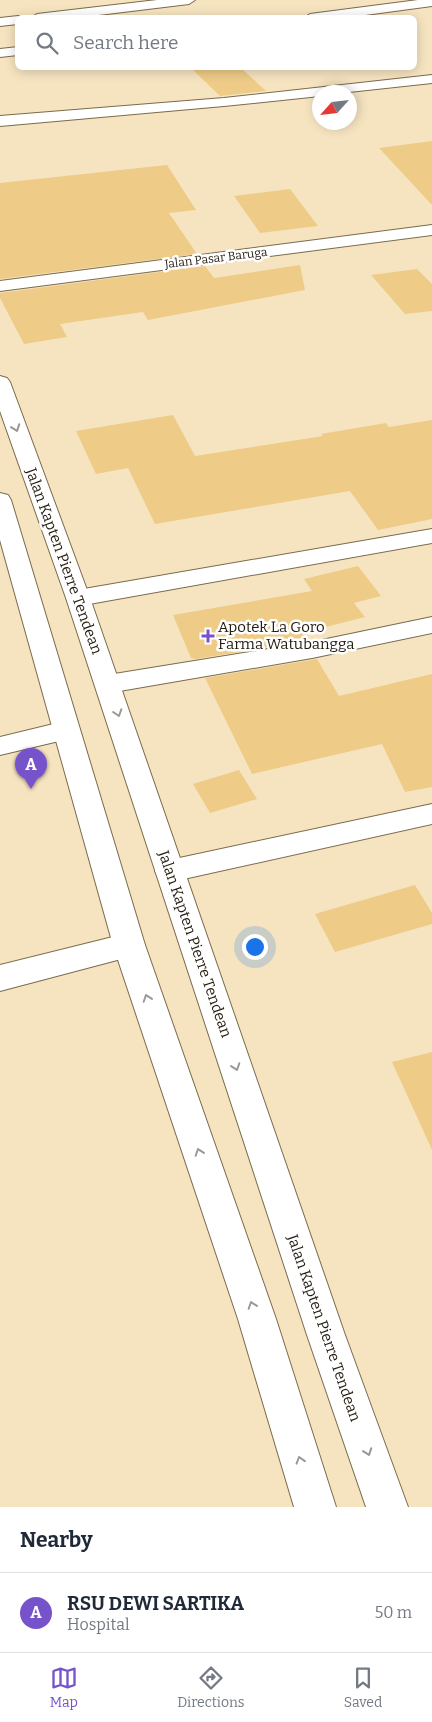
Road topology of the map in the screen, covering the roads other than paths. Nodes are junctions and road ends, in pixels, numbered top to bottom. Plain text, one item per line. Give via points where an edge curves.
1 (189, 0) edge
2 (432, 2) edge
3 (62, 15) edge
4 (333, 15) edge
5 (15, 20) edge
6 (0, 22) edge
7 (15, 51) edge
8 (0, 53) edge
9 (432, 79) edge
10 (0, 120) edge
11 (432, 230) edge
12 (0, 286) edge
13 (0, 382) edge
14 (0, 500) edge
15 (432, 536) edge
16 (78, 598) junction
17 (432, 625) edge
18 (108, 684) junction
19 (66, 730) junction
20 (0, 746) edge
21 (432, 814) edge
22 (170, 871) junction
23 (129, 945) junction
24 (0, 978) edge
25 (314, 1507) edge
26 (387, 1507) edge

1 - 3 main road
2 - 4 main road
5 - 6 main road
7 - 8 main road
9 - 10 main road via 224,102
11 - 12 main road, Jalan Pasar Baruga
13 -> 16 main road, Jalan Kapten Pierre Tendean
14 - 19 main road
15 - 16 main road
16 - 18 main road, Jalan Kapten Pierre Tendean
17 - 18 main road via 312,650
18 -> 22 main road, Jalan Kapten Pierre Tendean
19 - 20 main road
19 - 23 main road
21 - 22 main road
22 -> 26 main road, Jalan Kapten Pierre Tendean
23 - 24 main road
25 -> 23 main road via 256,1319

